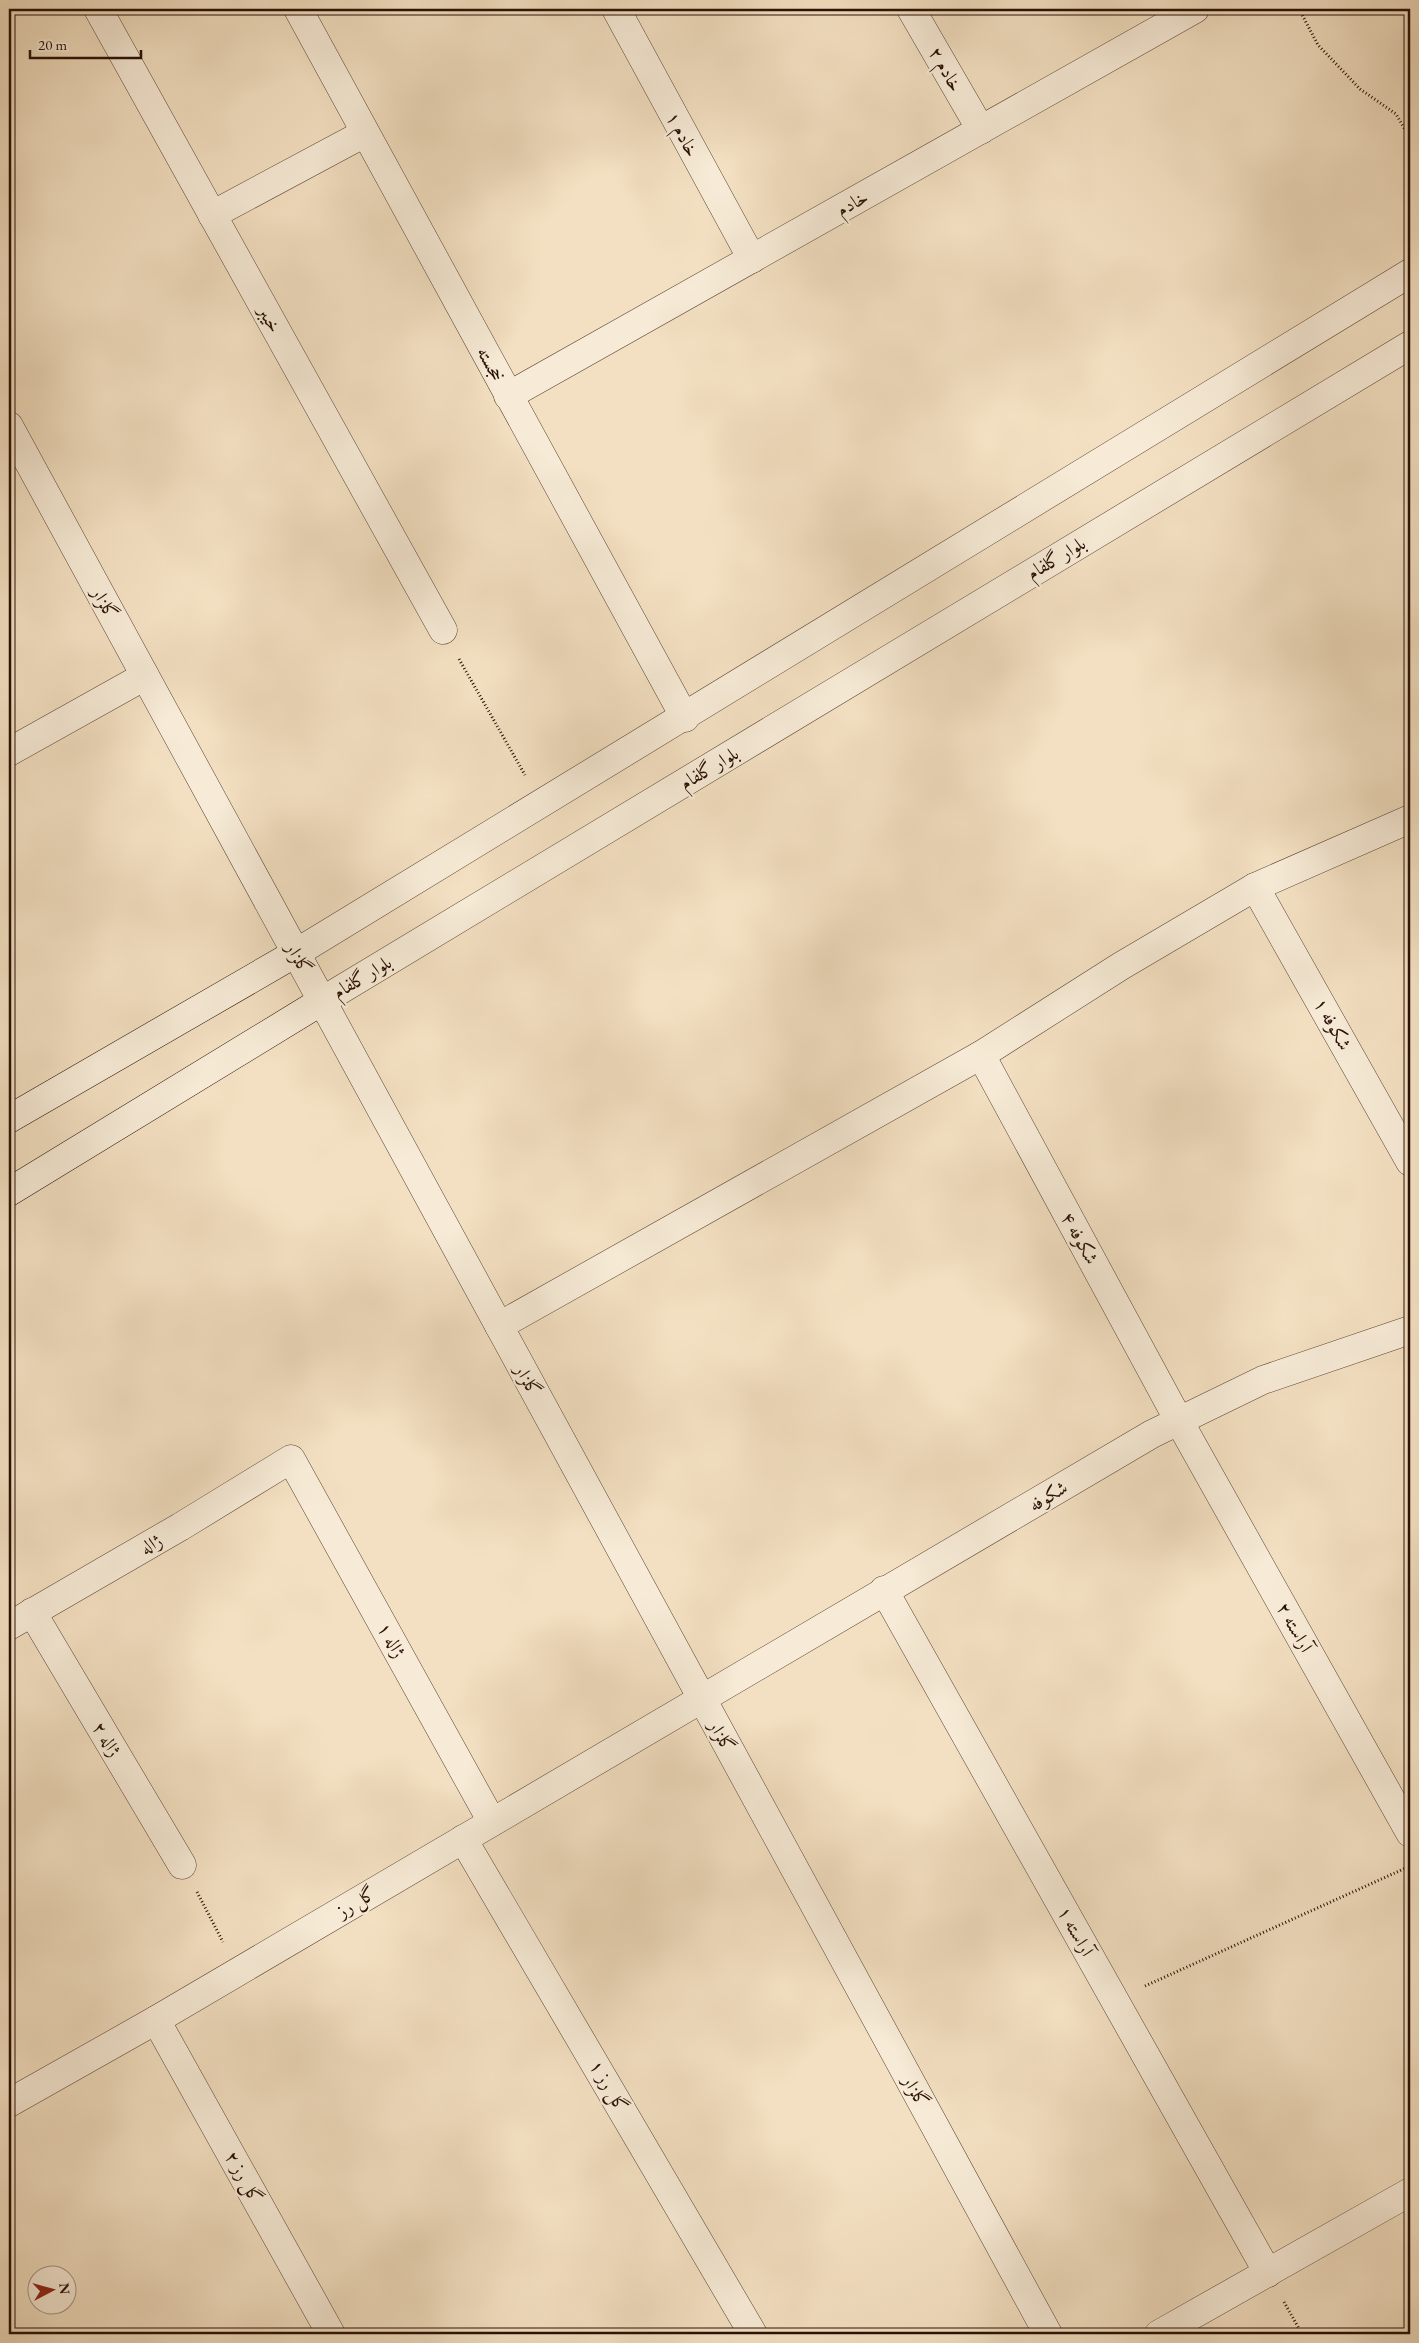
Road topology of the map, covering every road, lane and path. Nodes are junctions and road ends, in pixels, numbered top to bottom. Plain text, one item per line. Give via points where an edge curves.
1 (98, 9) edge
2 (298, 9) edge
3 (616, 9) edge
4 (911, 9) edge
5 (1195, 9) edge
6 (1300, 9) edge
7 (981, 130) junction
8 (366, 134) junction
9 (1410, 138) edge
10 (212, 215) junction
11 (752, 259) junction
12 (1410, 273) edge
13 (1410, 345) edge
14 (508, 396) junction
15 (9, 426) edge
16 (443, 630) joint
17 (145, 676) junction
18 (685, 718) junction
19 (9, 752) edge
20 (541, 804) junction
21 (1410, 819) edge
22 (1255, 887) junction
23 (296, 953) junction
24 (322, 1001) junction
25 (981, 1055) junction
26 (9, 1119) edge
27 (1410, 1162) edge
28 (9, 1192) edge
29 (499, 1326) junction
30 (1410, 1330) edge
31 (1179, 1421) junction
32 (291, 1459) joint
33 (884, 1590) junction
34 (32, 1612) junction
35 (9, 1626) edge
36 (703, 1699) junction
37 (492, 1822) junction
38 (1410, 1833) edge
39 (463, 1838) junction
40 (182, 1865) joint
41 (1410, 1866) edge
42 (239, 1971) junction
43 (1114, 2000) junction
44 (156, 2020) junction
45 (9, 2103) edge
46 (1410, 2192) edge
47 (1268, 2272) junction
48 (331, 2334) edge
49 (753, 2334) edge
50 (1048, 2334) edge
51 (1159, 2334) edge

1 - 10 street, خیبر
2 - 8 street, خجسته
3 - 11 street, ۱ خادم
4 - 7 street, ۲ خادم
5 - 7 street, خادم
6 - 9 path via 1318,45 1360,89 1396,114
7 - 11 street, خادم
8 - 10 street
8 - 14 street, خجسته
10 - 16 street, خیبر
11 - 14 street, خادم
12 - 18 street
13 - 24 street, بلوار گلفام
14 - 18 street, خجسته
15 - 17 street, گلزار
16 - 20 path
17 - 19 street
17 - 23 street, گلزار
18 - 20 street
20 - 23 street
21 - 22 street
22 - 25 street via 1121,966
22 - 27 street, شکوفه ۱
23 - 24 street, گلزار
23 - 26 street
24 - 28 street, بلوار گلفام
24 - 29 street, گلزار
25 - 29 street
25 - 31 street, شکوفه ۴
29 - 36 street, گلزار
30 - 31 street, شکوفه via 1263,1380
31 - 33 street, شکوفه
31 - 38 street, آراسته ۲
32 - 34 street, ژاله
32 - 37 street, ژاله ۱
33 - 36 street, شکوفه
33 - 43 street, آراسته ۱
34 - 35 street, ژاله
34 - 40 street, ژاله ۲
36 - 37 street, گل رز
36 - 50 street, گلزار
37 - 39 street, گل رز
39 - 42 street, گل رز
39 - 49 street, گل رز ۱
40 - 42 path
41 - 43 path
42 - 44 street, گل رز
43 - 47 street, آراسته ۱
44 - 45 street, گل رز
44 - 48 street, گل رز ۲
46 - 47 street
47 - 51 street

